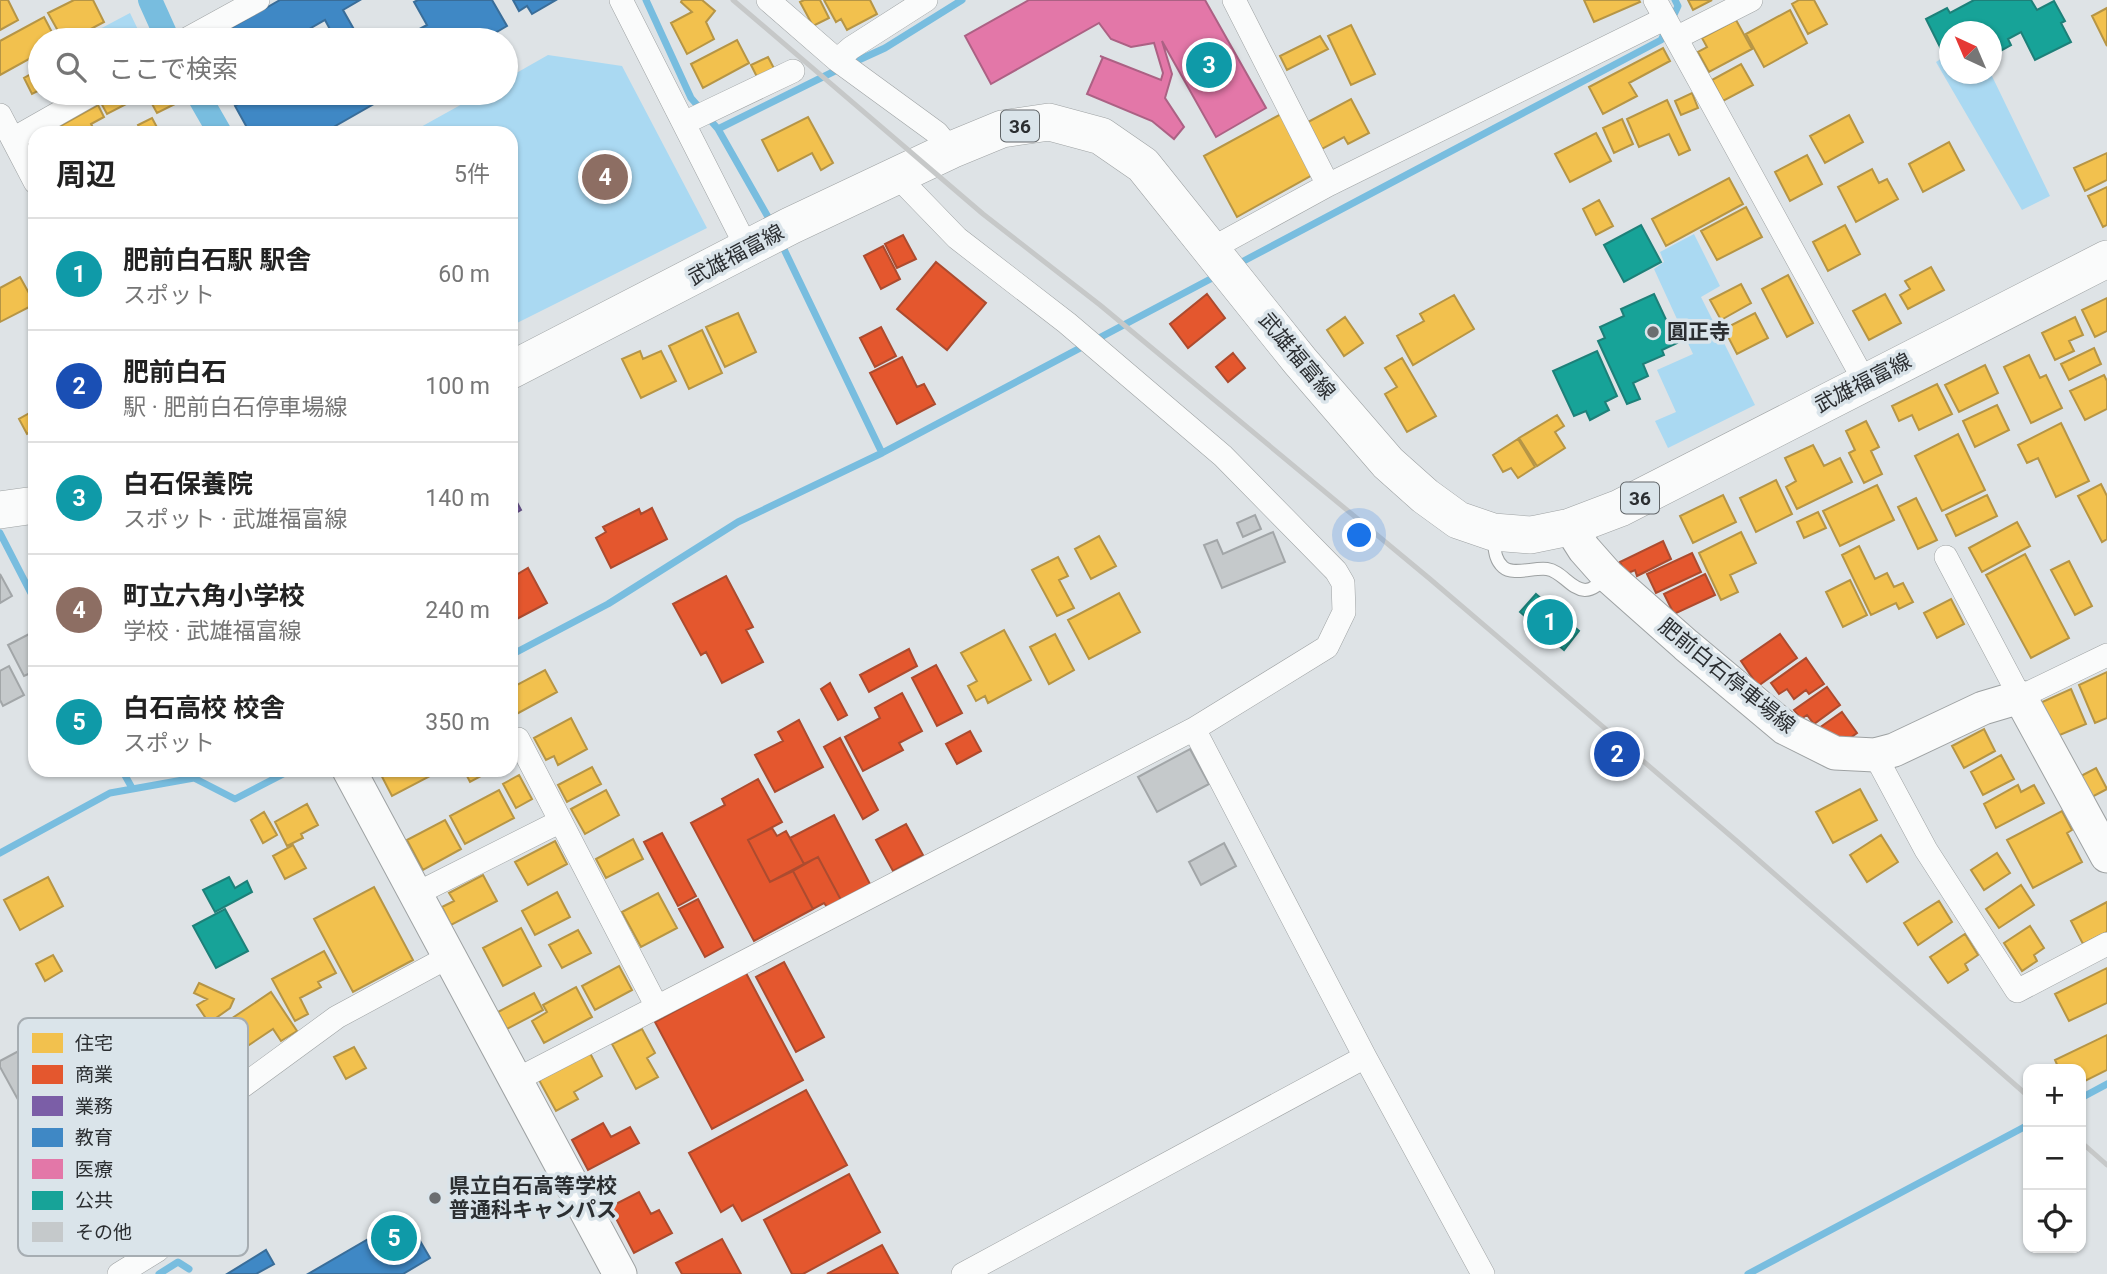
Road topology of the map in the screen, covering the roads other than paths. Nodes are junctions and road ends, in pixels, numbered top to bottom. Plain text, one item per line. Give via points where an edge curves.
1 (258, 0) edge
2 (621, 0) edge
3 (768, 0) edge
4 (926, 0) edge
5 (1234, 0) edge
6 (1751, 0) edge
7 (1667, 23) edge
8 (207, 28) edge
9 (845, 66) junction
10 (793, 71) dead end
11 (72, 105) edge
12 (0, 116) edge
13 (689, 121) junction
14 (35, 126) edge
15 (28, 130) edge
16 (13, 138) junction
17 (951, 149) junction
18 (28, 168) edge
19 (897, 176) junction
20 (1328, 185) junction
21 (767, 239) junction
22 (2107, 259) edge
23 (1220, 261) junction
24 (518, 366) edge
25 (1865, 382) junction
26 (1570, 527) junction
27 (1493, 532) junction
28 (1946, 557) dead end
29 (1607, 575) junction
30 (2107, 655) edge
31 (2020, 697) junction
32 (1194, 729) junction
33 (518, 739) dead end
34 (1875, 755) junction
35 (353, 777) edge
36 (559, 822) junction
37 (2107, 856) edge
38 (416, 894) junction
39 (2107, 944) edge
40 (450, 957) junction
41 (657, 1007) junction
42 (1365, 1056) junction
43 (516, 1080) junction
44 (248, 1082) edge
45 (148, 1256) edge
46 (119, 1274) edge
47 (620, 1274) edge
48 (963, 1274) edge
49 (1483, 1274) edge

1 - 8 street
2 - 13 street
3 - 9 street
4 - 9 street via 851,48
5 - 20 street
6 - 7 street
7 - 20 street
7 - 25 street
9 - 17 street via 937,133
10 - 13 street
11 - 14 street
12 - 16 street
13 - 21 street
15 - 16 street
16 - 18 street
17 - 19 main road, 武雄福富線 / 36
17 - 23 main road, 武雄福富線 / 36 via 1002,129 1049,122 1101,136 1143,165
19 - 21 main road, 武雄福富線 / 36
19 - 32 street via 957,238 1067,323 1223,456 1343,583 1344,612 1327,647
20 - 23 street
21 - 24 main road, 武雄福富線 / 36
22 - 25 main road, 武雄福富線 / 36
23 - 27 main road, 武雄福富線 / 36 via 1388,463 1458,520
25 - 26 main road, 武雄福富線 / 36 via 1620,508
26 - 27 main road, 武雄福富線 / 36 via 1531,535
26 - 29 main road, 肥前白石停車場線
27 - 29 lane via 1496,557 1508,570 1558,572 1586,590
28 - 31 street
29 - 34 main road, 肥前白石停車場線 via 1785,728 1835,753
30 - 31 street
31 - 34 main road, 肥前白石停車場線 via 1983,708
31 - 37 main road
32 - 41 street
32 - 42 street
33 - 36 street
34 - 39 street via 1926,850 2017,991
35 - 38 main road
36 - 38 street
36 - 41 street
38 - 40 main road
40 - 43 main road
40 - 44 street via 337,1017
41 - 43 street
42 - 48 street
42 - 49 street
43 - 47 main road
45 - 46 street

